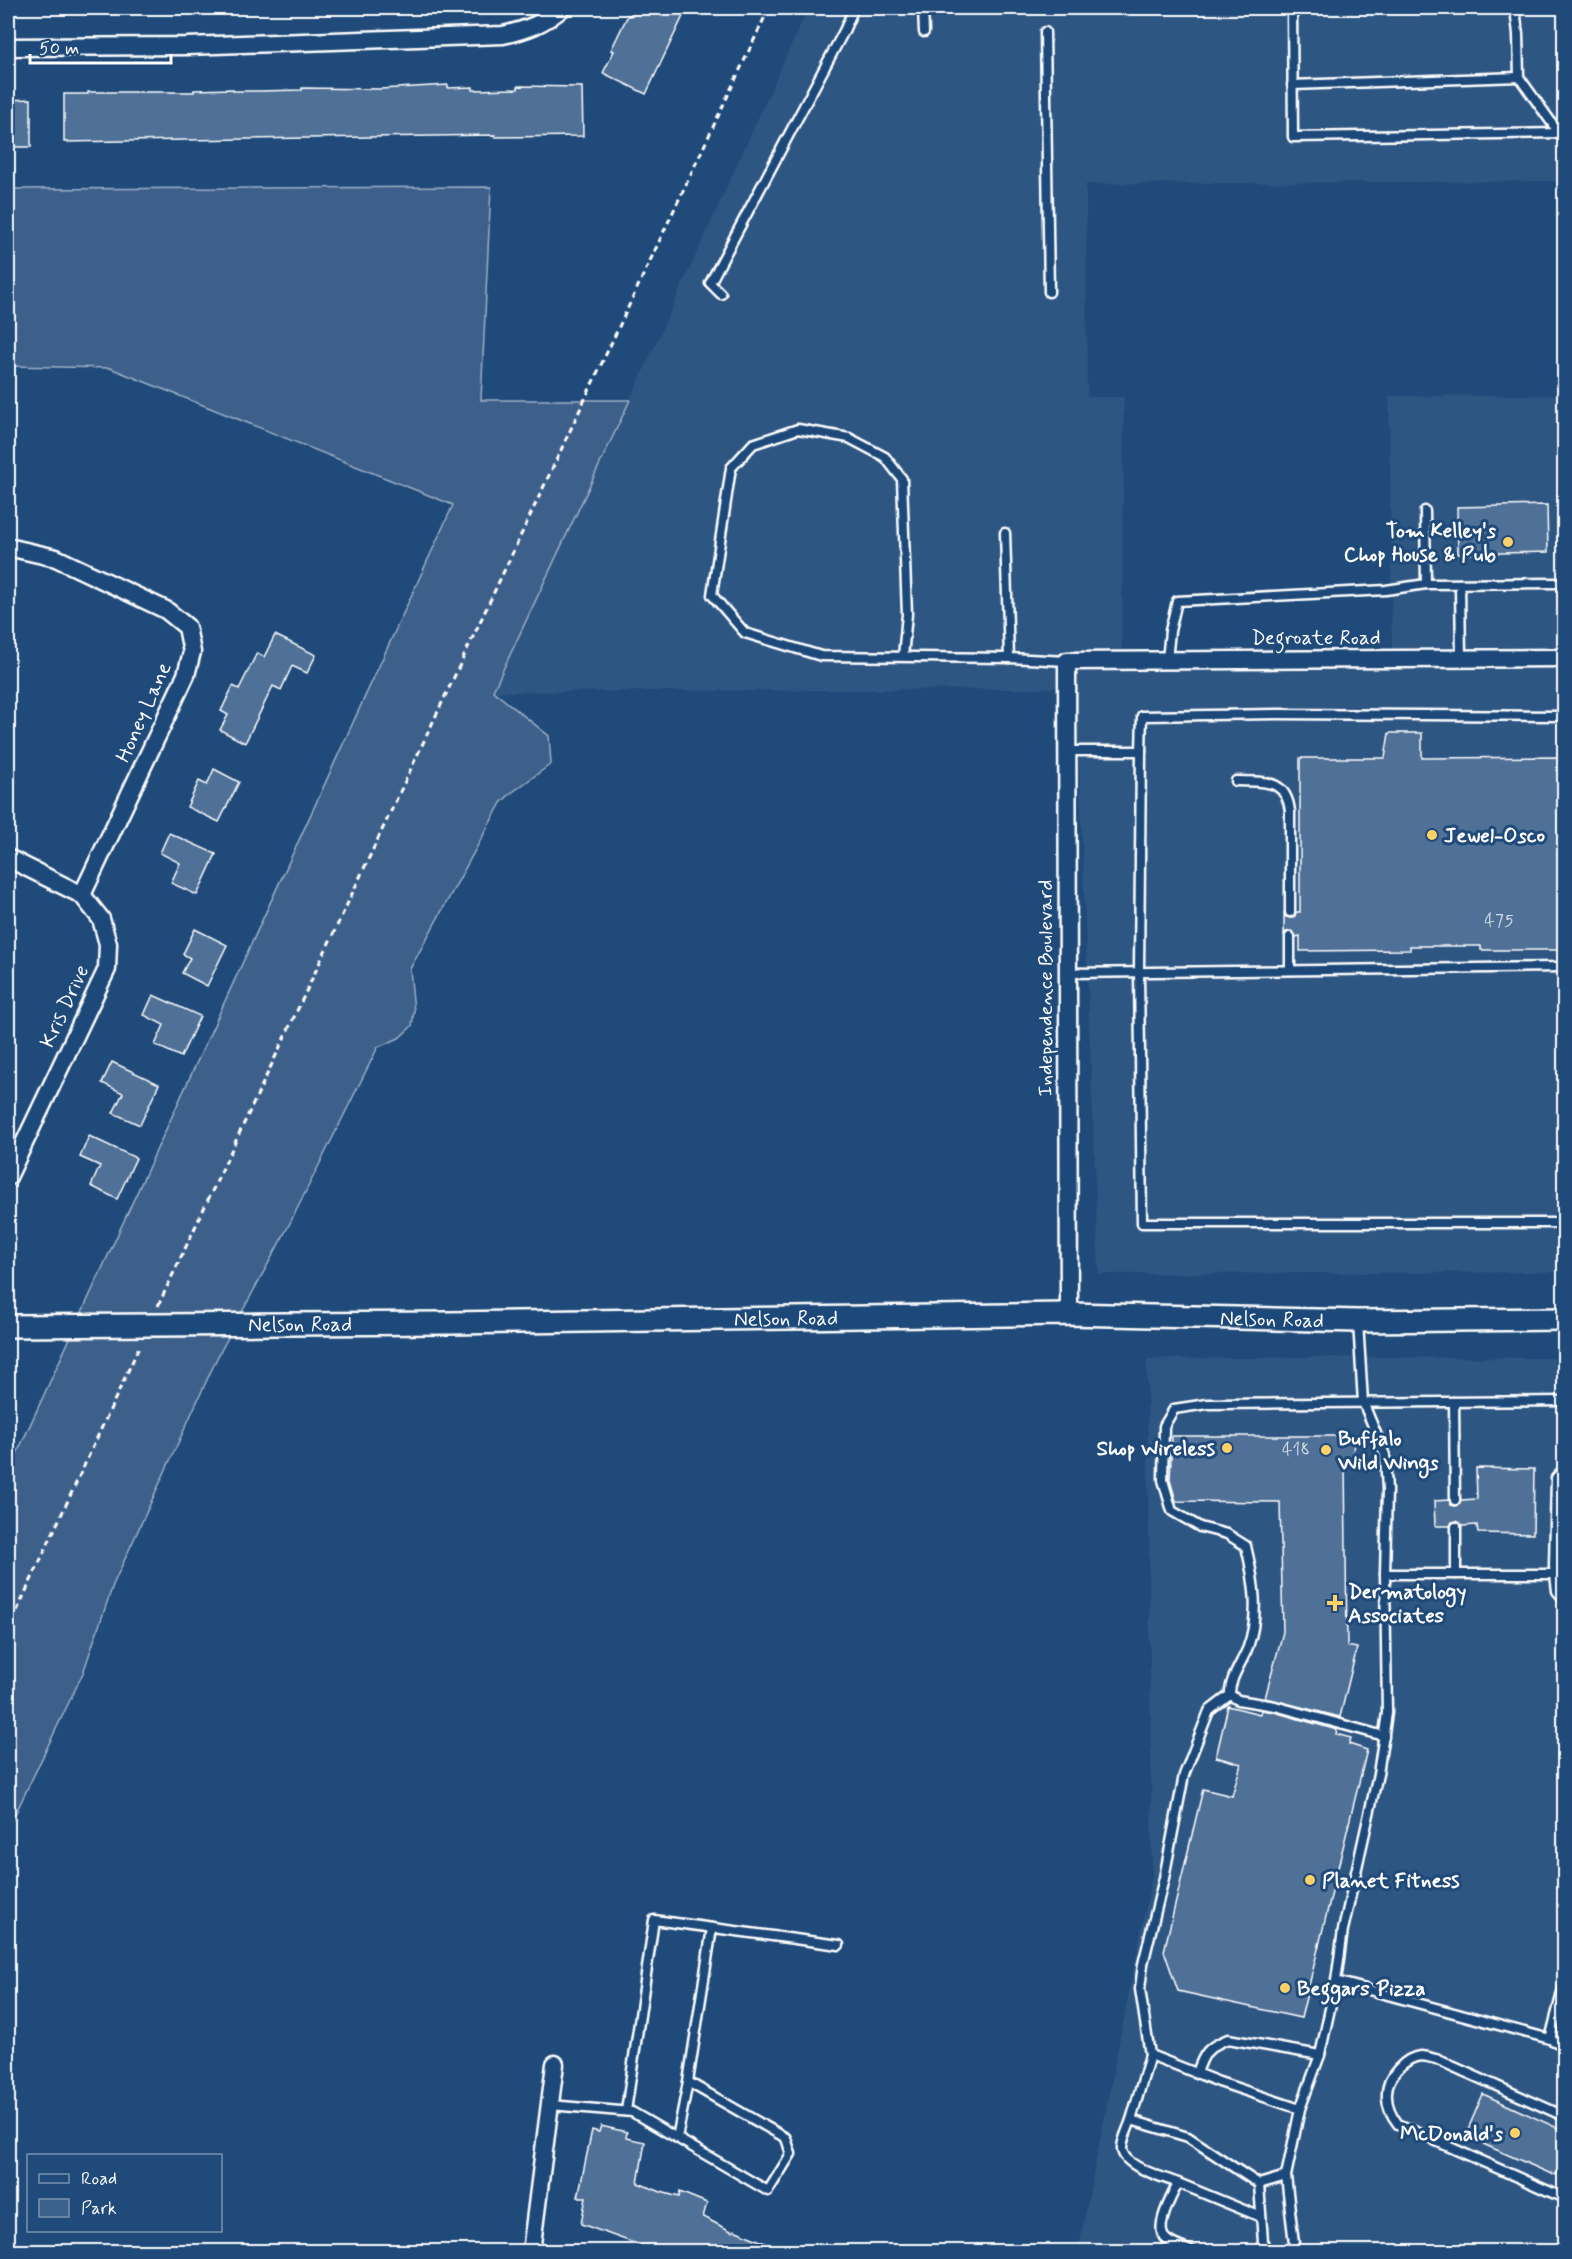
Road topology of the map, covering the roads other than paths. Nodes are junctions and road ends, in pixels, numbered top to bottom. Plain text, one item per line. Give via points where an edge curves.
1 (854, 8) edge
2 (923, 8) edge
3 (1292, 8) edge
4 (1515, 8) edge
5 (558, 12) edge
6 (924, 32) dead end
7 (1045, 32) dead end
8 (8, 47) edge
9 (1519, 77) junction
10 (1292, 85) junction
11 (1049, 291) dead end
12 (721, 294) dead end
13 (1425, 512) dead end
14 (1005, 533) dead end
15 (8, 548) edge
16 (1564, 583) edge
17 (1426, 584) junction
18 (1460, 584) junction
19 (903, 657) junction
20 (1009, 658) junction
21 (1564, 658) edge
22 (1461, 659) junction
23 (1167, 660) junction
24 (1067, 661) junction
25 (1564, 716) edge
26 (1067, 751) junction
27 (1141, 751) junction
28 (1236, 781) dead end
29 (8, 858) edge
30 (82, 896) junction
31 (1290, 912) dead end
32 (1290, 937) dead end
33 (1564, 967) edge
34 (1290, 970) junction
35 (1139, 971) junction
36 (1068, 973) junction
37 (8, 1177) edge
38 (1564, 1222) edge
39 (1069, 1314) junction
40 (1564, 1319) edge
41 (1358, 1322) junction
42 (8, 1326) edge
43 (1564, 1401) edge
44 (1363, 1402) junction
45 (1454, 1402) junction
46 (1564, 1469) edge
47 (1455, 1500) dead end
48 (1456, 1527) dead end
49 (1554, 1540) junction
50 (1564, 1540) edge
51 (1385, 1574) junction
52 (1456, 1574) junction
53 (1555, 1574) junction
54 (1564, 1599) edge
55 (1230, 1695) junction
56 (1384, 1736) junction
57 (712, 1928) junction
58 (838, 1946) dead end
59 (1336, 1981) junction
60 (1564, 1985) edge
61 (1561, 2014) edge
62 (1550, 2040) junction
63 (1564, 2046) edge
64 (1150, 2055) junction
65 (1320, 2055) junction
66 (555, 2064) dead end
67 (1197, 2073) junction
68 (688, 2082) junction
69 (550, 2105) junction
70 (1300, 2109) junction
71 (626, 2111) junction
72 (1564, 2116) edge
73 (1131, 2120) junction
74 (677, 2138) junction
75 (1286, 2176) junction
76 (1178, 2183) junction
77 (1259, 2184) junction
78 (1564, 2198) edge
79 (1262, 2217) junction
80 (531, 2252) edge
81 (1193, 2252) edge
82 (1261, 2252) edge
83 (1295, 2252) edge

1 - 12 lane via 710,283
2 - 6 lane
3 - 10 lane
4 - 9 lane
5 - 8 street via 522,31 493,36 187,46
7 - 11 lane
9 - 10 lane
9 - 10 lane via 1559,132 1293,138
13 - 17 lane
14 - 20 lane
15 - 30 street, Honey Lane via 56,558 166,610 187,627 192,652 186,675
16 - 18 lane
17 - 18 lane
17 - 23 lane via 1386,590 1177,601
18 - 22 lane
19 - 19 lane via 821,656 745,633 712,595 731,468 753,444 798,429 849,438 885,456 902,479 907,614
19 - 20 lane
20 - 24 lane
21 - 22 street, Degroate Road
22 - 23 street, Degroate Road
23 - 24 street, Degroate Road
24 - 26 street, Independence Boulevard
25 - 27 lane via 1142,716
26 - 27 lane
26 - 36 street, Independence Boulevard
27 - 35 lane
28 - 31 lane via 1272,784 1282,788 1288,798
29 - 30 street, Kris Drive
30 - 37 street, Kris Drive via 101,920 108,944 107,969
32 - 34 lane
33 - 34 lane
34 - 35 lane
35 - 36 lane
35 - 38 lane via 1142,1222
36 - 39 street, Independence Boulevard
39 - 41 street, Nelson Road
39 - 42 street, Nelson Road
40 - 41 street, Nelson Road
41 - 44 lane
43 - 45 lane
44 - 45 lane
44 - 51 lane via 1385,1455
44 - 55 lane via 1207,1404 1174,1409 1164,1426 1163,1480 1172,1511 1200,1527 1227,1533 1246,1546 1253,1575 1255,1622
45 - 47 lane
46 - 49 lane via 1556,1478
48 - 52 lane
49 - 50 lane
49 - 53 lane
51 - 52 lane
51 - 56 lane
52 - 53 lane
53 - 54 lane via 1557,1591
55 - 56 lane
55 - 64 lane via 1209,1711 1184,1775 1143,1964 1140,1989
56 - 59 lane
57 - 58 lane
57 - 68 lane
57 - 71 lane via 654,1920
59 - 62 lane
59 - 65 lane
60 - 61 lane
61 - 62 lane
62 - 63 lane
64 - 67 lane
64 - 73 lane
65 - 67 lane via 1228,2038 1204,2053
65 - 70 lane
66 - 69 street
67 - 70 lane
68 - 74 lane
68 - 74 lane via 786,2138 791,2154 768,2191
69 - 71 lane
69 - 80 street
70 - 75 lane
71 - 74 lane
72 - 78 lane via 1436,2059 1420,2056 1405,2062 1387,2092 1390,2114 1398,2124
73 - 76 lane via 1122,2148 1128,2163
73 - 77 lane via 1188,2137
75 - 77 lane
75 - 83 lane
76 - 79 lane
76 - 81 lane via 1161,2223 1161,2233 1166,2240
77 - 79 lane
79 - 82 lane

